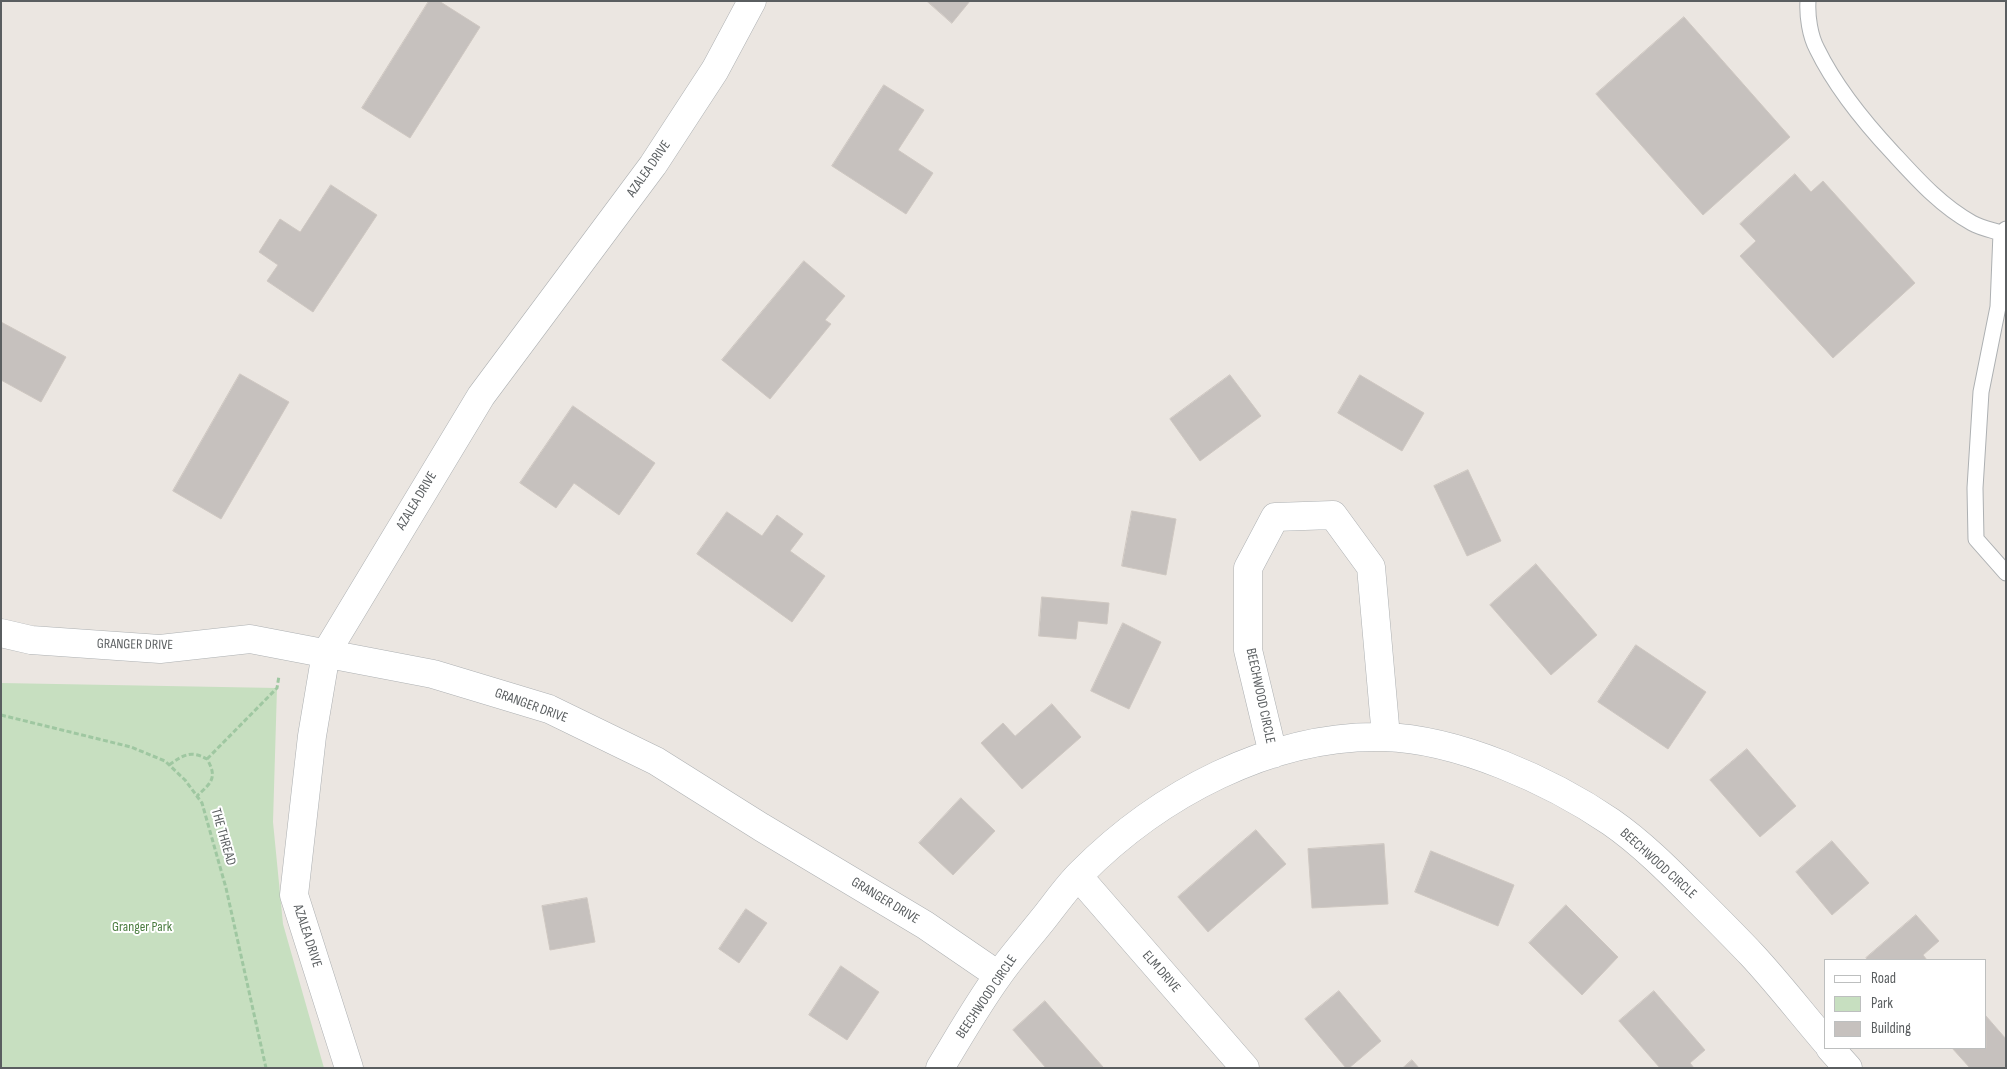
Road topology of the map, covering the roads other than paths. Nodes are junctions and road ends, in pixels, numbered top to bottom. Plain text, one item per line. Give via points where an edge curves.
1 (752, 1) edge
2 (1808, 1) edge
3 (2003, 231) edge
4 (2006, 573) edge
5 (1, 633) edge
6 (326, 653) junction
7 (1386, 737) junction
8 (1273, 754) junction
9 (1078, 876) junction
10 (998, 975) junction
11 (1824, 1040) edge
12 (1831, 1049) edge
13 (349, 1068) edge
14 (940, 1068) edge
15 (1245, 1068) edge
16 (1848, 1068) edge

1 - 6 street, AZALEA DRIVE via 716,70 653,166 481,396
2 - 3 lane via 1816,48 1863,121 1922,185 1953,211 1974,224
3 - 4 lane via 1998,307 1981,392 1974,488 1976,539
5 - 6 street, GRANGER DRIVE via 31,640 160,649 250,638
6 - 10 street, GRANGER DRIVE via 434,674 549,709 656,760 925,925
6 - 13 street, AZALEA DRIVE via 312,736 294,895
7 - 8 street, BEECHWOOD CIRCLE via 1348,738
7 - 8 street, BEECHWOOD CIRCLE via 1370,567 1333,515 1275,518 1248,568 1248,650
7 - 11 street, BEECHWOOD CIRCLE via 1426,743 1503,765 1577,800 1613,824 1677,879 1754,957
8 - 9 street, BEECHWOOD CIRCLE via 1229,770 1148,816 1111,844
9 - 10 street, BEECHWOOD CIRCLE
9 - 15 street, ELM DRIVE
10 - 14 street, BEECHWOOD CIRCLE
12 - 16 street

